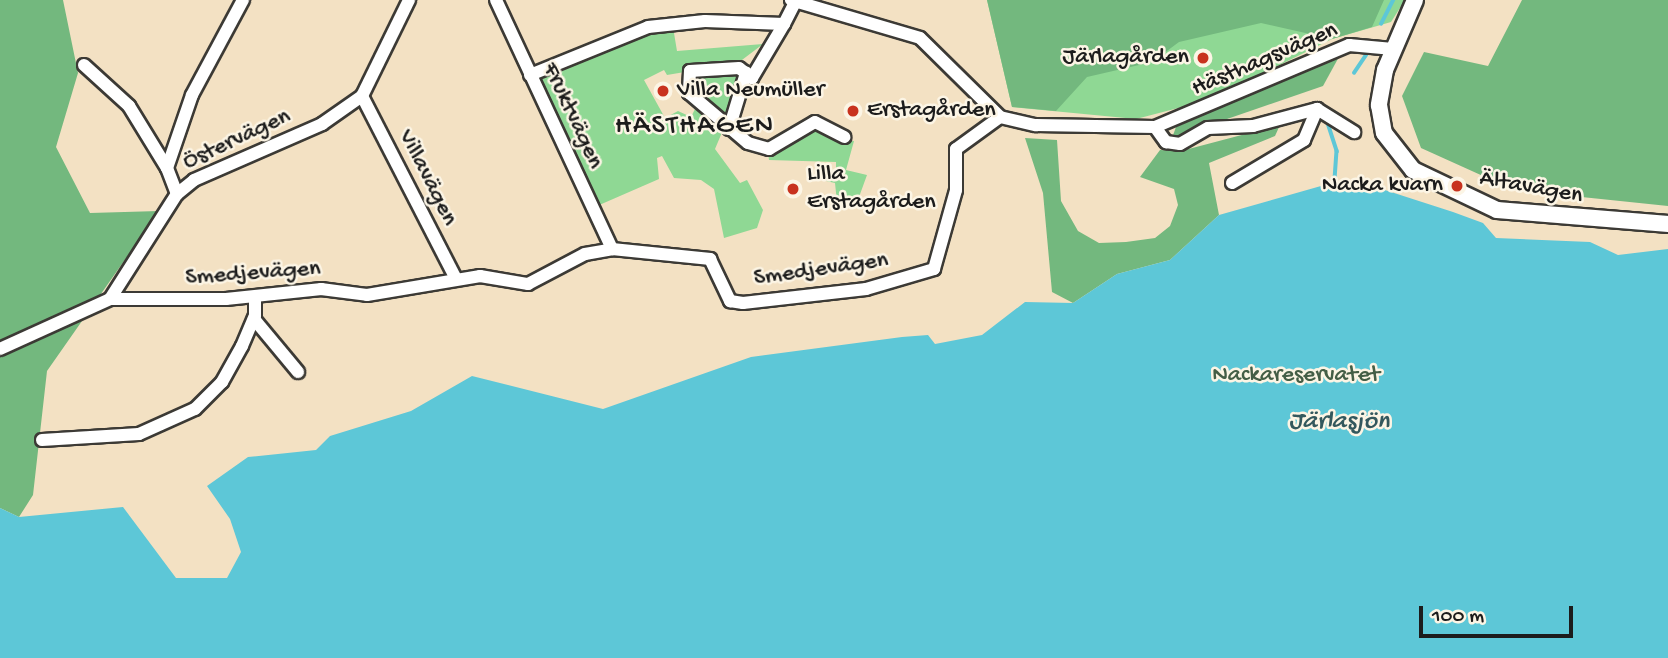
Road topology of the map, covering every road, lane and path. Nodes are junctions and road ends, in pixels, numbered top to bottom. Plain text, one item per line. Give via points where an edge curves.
1 (243, 0) edge
2 (409, 0) edge
3 (496, 0) edge
4 (1415, 0) edge
5 (793, 1) edge
6 (784, 24) junction
7 (1393, 49) junction
8 (84, 65) dead end
9 (530, 75) junction
10 (749, 75) junction
11 (362, 96) junction
12 (1317, 109) junction
13 (1000, 117) junction
14 (1155, 127) junction
15 (729, 129) junction
16 (1354, 132) dead end
17 (844, 137) dead end
18 (167, 168) junction
19 (1232, 183) dead end
20 (177, 194) junction
21 (1668, 224) edge
22 (612, 249) junction
23 (456, 279) junction
24 (255, 297) junction
25 (110, 299) junction
26 (254, 319) junction
27 (0, 349) edge
28 (298, 372) dead end
29 (43, 440) dead end

1 - 18 street via 191,95
2 - 11 street, Östervägen
3 - 9 street, Fruktvägen
4 - 7 main road, Ältavägen
5 - 6 street
5 - 13 street via 920,38
6 - 9 street via 705,21 648,27
6 - 10 street
7 - 14 street, Hästhagsvägen via 1349,45
7 - 21 main road, Ältavägen via 1380,118 1391,146 1422,176 1497,210
8 - 18 street via 124,100
9 - 22 street, Fruktvägen
10 - 15 street
10 - 15 street via 708,68 690,71 685,81 703,108
11 - 20 street, Östervägen via 322,124
11 - 23 street, Villavägen
12 - 14 street, Hästhagsvägen via 1253,126 1208,128 1180,144 1166,142
12 - 16 street
12 - 19 street via 1304,140
13 - 14 street, Hästhagsvägen via 1036,125
13 - 22 street, Smedjevägen via 956,149 956,190 939,260 918,276 866,289 743,303 730,301 710,259
15 - 17 street via 769,149 815,122
18 - 20 street
20 - 25 street, Östervägen
22 - 23 street, Smedjevägen via 585,254 528,284
23 - 24 street, Smedjevägen via 367,295 321,289
24 - 25 street, Smedjevägen
24 - 26 street
25 - 27 street
26 - 28 street
26 - 29 street via 222,382 195,409 139,434

